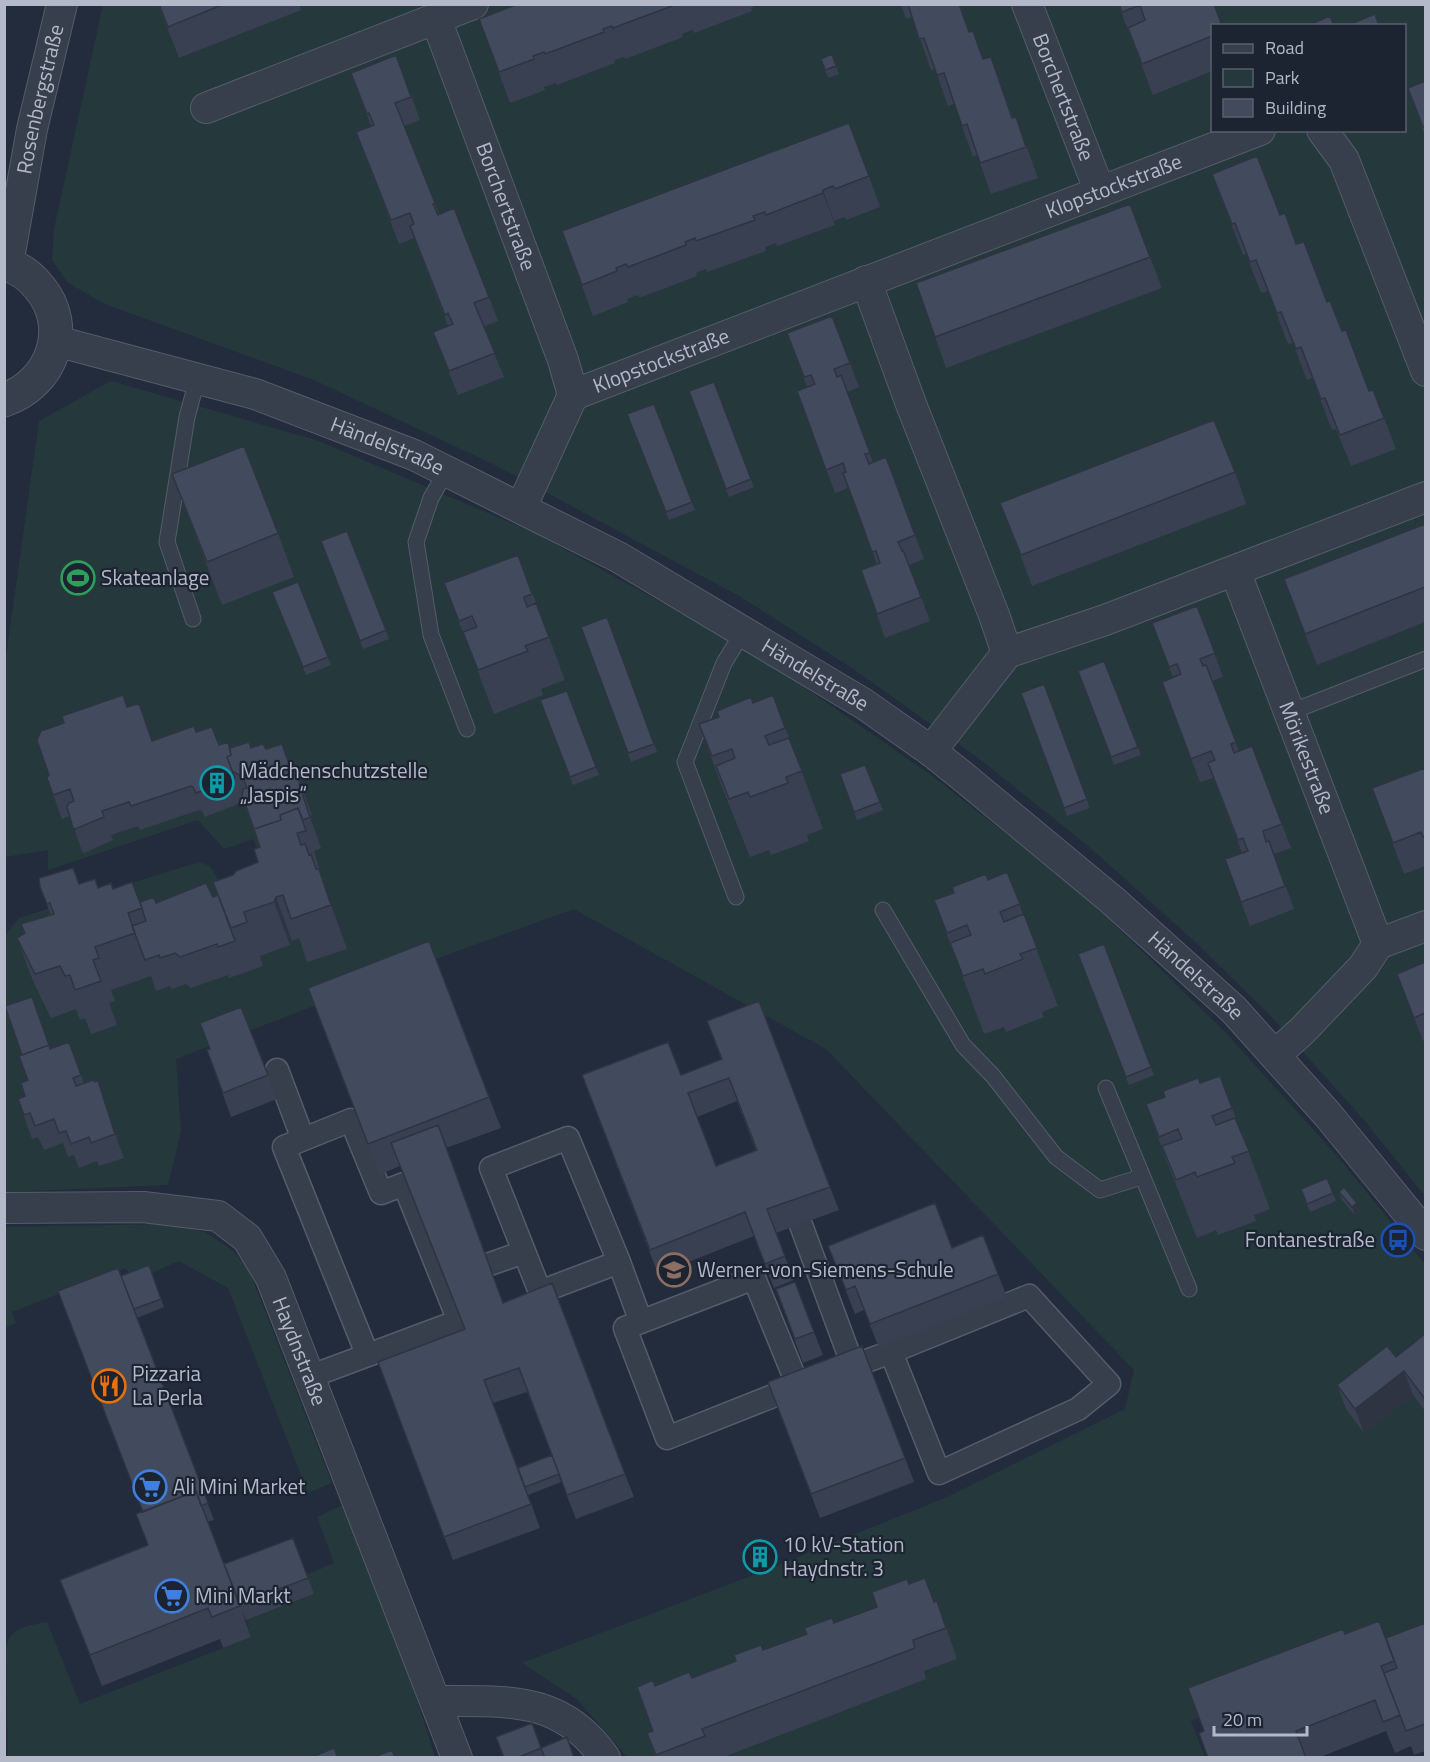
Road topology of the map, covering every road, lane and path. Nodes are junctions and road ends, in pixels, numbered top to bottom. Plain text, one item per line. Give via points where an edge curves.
1 (62, 4) edge
2 (473, 4) edge
3 (1027, 4) edge
4 (436, 19) junction
5 (206, 108) dead end
6 (1255, 132) edge
7 (1323, 132) edge
8 (1100, 192) junction
9 (6, 264) edge
10 (866, 281) junction
11 (56, 341) junction
12 (1425, 371) edge
13 (197, 380) junction
14 (573, 395) junction
15 (4, 400) edge
16 (447, 470) junction
17 (1425, 497) edge
18 (520, 508) junction
19 (1234, 571) junction
20 (193, 619) dead end
21 (743, 632) junction
22 (1007, 653) junction
23 (1425, 659) edge
24 (1288, 712) junction
25 (467, 729) dead end
26 (931, 751) junction
27 (736, 897) dead end
28 (883, 910) dead end
29 (1425, 926) edge
30 (1378, 944) junction
31 (1275, 1055) junction
32 (277, 1070) dead end
33 (1106, 1088) dead end
34 (303, 1139) junction
35 (1141, 1177) junction
36 (4, 1208) edge
37 (801, 1225) dead end
38 (1425, 1235) edge
39 (524, 1252) junction
40 (619, 1262) junction
41 (490, 1264) edge
42 (1189, 1289) dead end
43 (641, 1322) junction
44 (891, 1352) junction
45 (367, 1354) junction
46 (309, 1377) junction
47 (436, 1701) junction
48 (457, 1758) edge
49 (605, 1758) edge

1 - 9 street, Rosenbergstraße via 32,129
2 - 4 street
3 - 8 street, Borchertstraße
4 - 5 street
4 - 14 street, Borchertstraße via 485,164 563,360
6 - 8 street, Klopstockstraße
7 - 12 street via 1344,160
8 - 10 street, Klopstockstraße
9 - 11 street, Rosenbergstraße via 30,276 45,294 54,317
10 - 14 street, Klopstockstraße
10 - 22 street
11 - 13 street, Händelstraße
11 - 15 street, Rosenbergstraße via 49,363 36,382
13 - 16 street, Händelstraße via 288,405
13 - 20 lane via 187,417 167,542
14 - 18 street, Klopstockstraße
16 - 18 street, Händelstraße
16 - 25 lane via 431,498 416,542 430,635
17 - 19 street
18 - 21 street, Händelstraße via 618,557
19 - 22 street
19 - 24 street, Mörikestraße
21 - 26 street, Händelstraße via 864,704
21 - 27 lane via 724,663 685,762
22 - 26 street
23 - 24 lane
24 - 30 street, Mörikestraße
26 - 31 street, Händelstraße via 1112,900 1234,1010
28 - 35 lane via 963,1045 993,1076 1056,1157 1100,1190
29 - 30 street
30 - 31 street via 1363,967
31 - 38 street, Händelstraße
32 - 34 street
33 - 35 lane
34 - 45 street via 284,1147
34 - 45 street via 351,1120 381,1193 404,1184 459,1321
35 - 42 lane
36 - 46 street, Haydnstraße via 143,1208 218,1216 247,1238 271,1278
37 - 44 street via 853,1366
39 - 40 street via 540,1292
39 - 40 street via 491,1168 568,1138
39 - 41 street
40 - 43 street
43 - 43 street via 754,1278 798,1386 668,1438 625,1328
44 - 44 street via 1029,1296 1108,1384 1078,1409 939,1473
45 - 46 street
46 - 47 street, Haydnstraße
47 - 48 street, Haydnstraße
47 - 49 street via 509,1702 538,1707 577,1729

